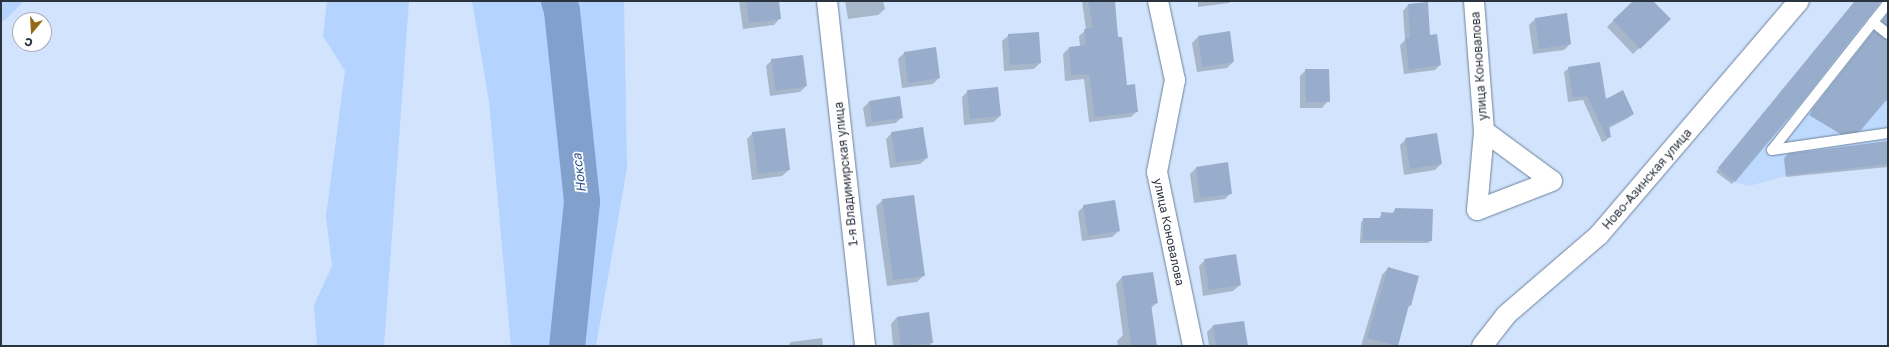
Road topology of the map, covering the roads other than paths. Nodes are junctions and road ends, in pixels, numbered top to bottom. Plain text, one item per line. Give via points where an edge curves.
1 (827, 1) edge
2 (1158, 1) edge
3 (1474, 1) edge
4 (1799, 1) edge
5 (1888, 3) edge
6 (1873, 22) junction
7 (1888, 34) edge
8 (1484, 131) dead end
9 (1888, 133) edge
10 (865, 346) edge
11 (1193, 346) edge
12 (1482, 346) edge

1 - 10 street, 1-я Владимирская улица
2 - 11 street, улица Коновалова via 1175,80 1157,172
3 - 8 street, улица Коновалова
4 - 12 street, Ново-Азинская улица via 1599,235 1506,315
5 - 6 lane
6 - 7 lane
6 - 9 lane via 1772,150

